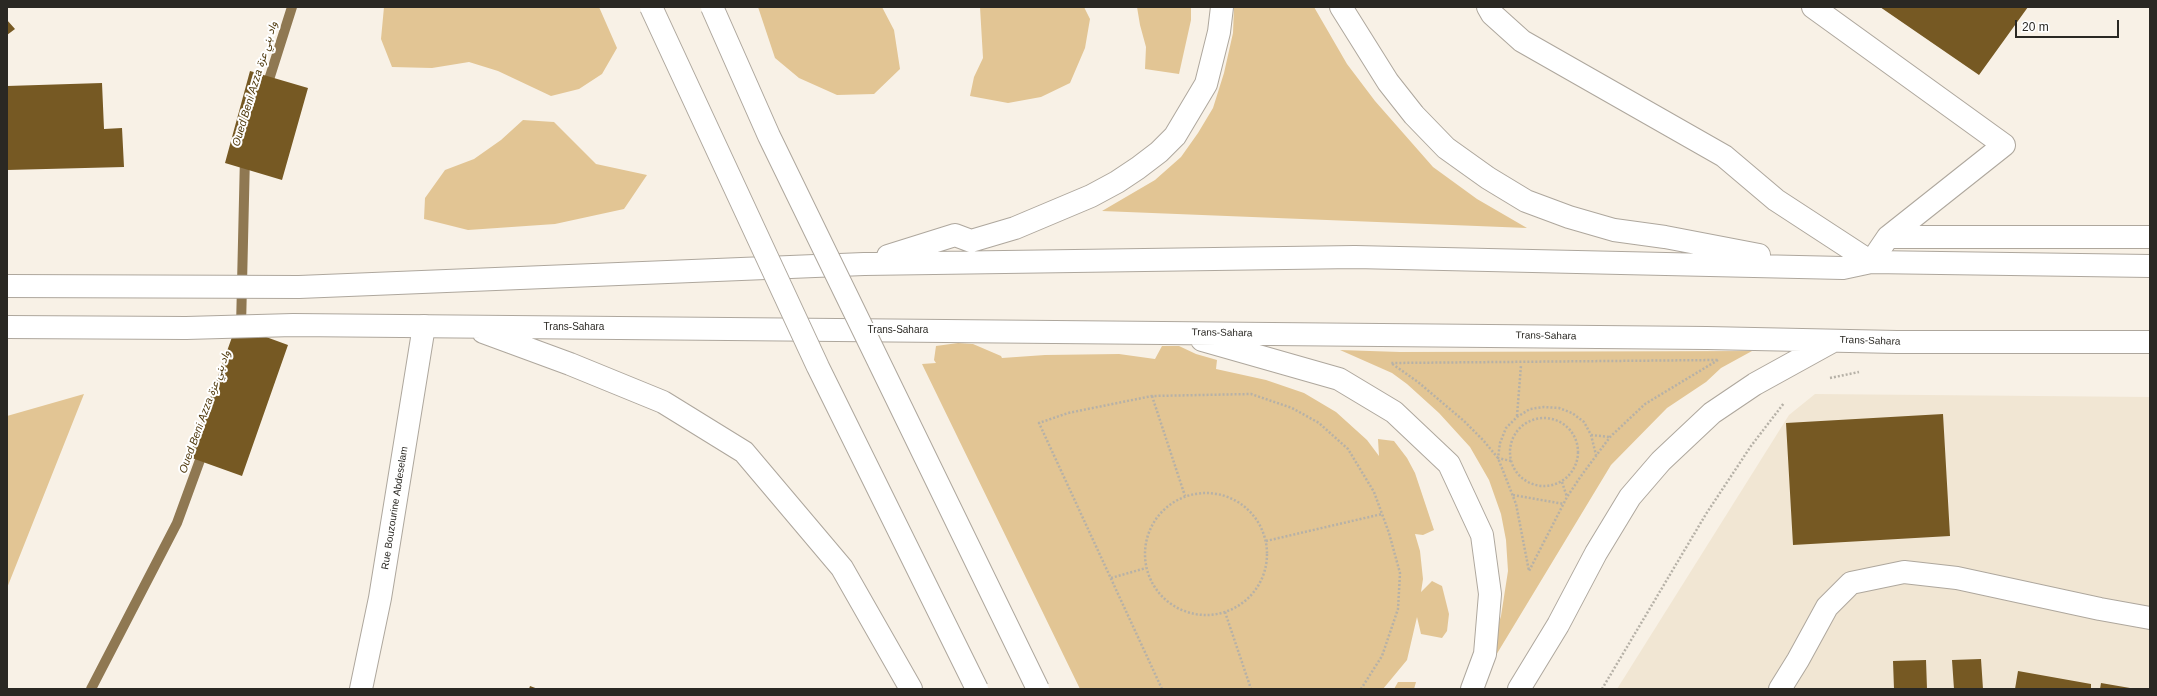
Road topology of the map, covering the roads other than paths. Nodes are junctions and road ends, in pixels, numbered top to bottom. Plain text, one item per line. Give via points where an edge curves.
1 (651, 7) edge
2 (712, 7) edge
3 (1222, 7) edge
4 (1341, 7) edge
5 (1488, 7) edge
6 (1812, 7) edge
7 (1888, 237) junction
8 (2150, 237) edge
9 (1871, 262) junction
10 (864, 264) junction
11 (2150, 266) edge
12 (1843, 268) junction
13 (7, 286) edge
14 (424, 326) junction
15 (7, 327) edge
16 (469, 327) junction
17 (1175, 332) junction
18 (1834, 340) junction
19 (2150, 342) edge
20 (2150, 618) edge
21 (361, 689) edge
22 (911, 689) edge
23 (976, 689) edge
24 (1038, 689) edge
25 (1472, 689) edge
26 (1519, 689) edge
27 (1780, 689) edge

1 - 23 main road, bridge via 818,367
2 - 24 main road, bridge via 769,136
3 - 10 main road via 1206,84 1175,136 1138,168 1091,196 1015,228 971,240 955,235
4 - 12 main road via 1388,82 1414,115 1446,148 1488,178 1526,200 1569,217 1614,230
5 - 9 main road via 1492,14 1522,41 1724,156 1776,200
6 - 7 main road via 2004,144
7 - 8 main road
7 - 9 main road
9 - 11 main road
9 - 12 main road
10 - 12 main road via 1355,257
10 - 13 main road via 299,287
14 - 15 main road, Trans-Sahara
14 - 16 main road, Trans-Sahara
14 - 21 main road, Rue Bouzourine Abdeselam via 380,598
16 - 17 main road, Trans-Sahara
16 - 22 main road via 663,402 744,452 842,568
17 - 18 main road, Trans-Sahara
17 - 25 main road via 1339,379 1394,412 1449,464 1482,535 1490,594 1485,654
18 - 19 main road, Trans-Sahara
18 - 26 main road via 1755,384 1712,413 1661,461 1630,497
20 - 27 main road via 1957,578 1904,572 1851,583 1827,607

